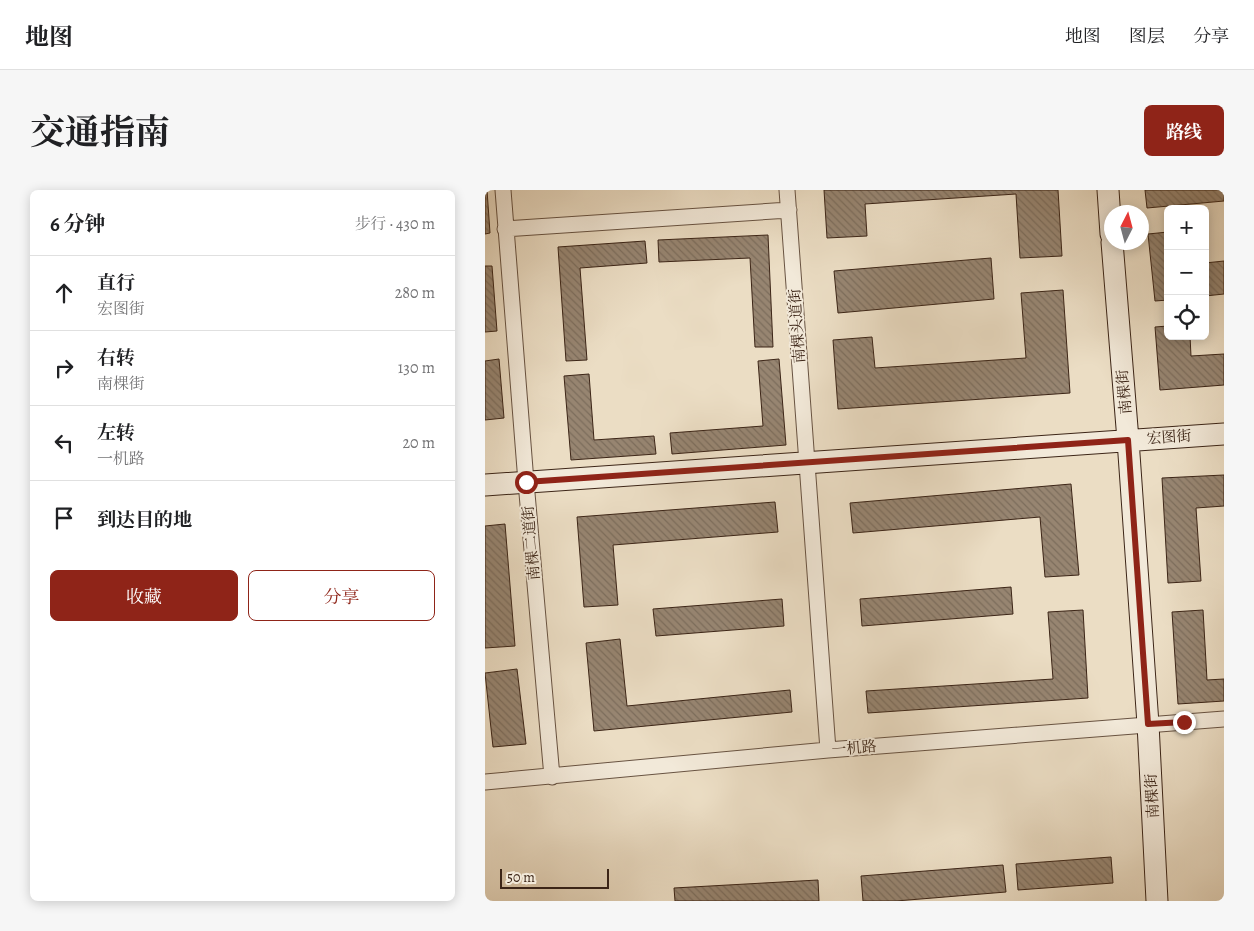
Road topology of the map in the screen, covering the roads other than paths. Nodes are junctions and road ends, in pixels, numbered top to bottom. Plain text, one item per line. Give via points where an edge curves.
1 (503, 190) edge
2 (787, 190) edge
3 (1108, 190) edge
4 (1109, 205) edge
5 (789, 210) junction
6 (505, 229) junction
7 (1113, 250) edge
8 (1224, 434) edge
9 (1128, 440) junction
10 (808, 463) junction
11 (526, 482) junction
12 (485, 485) edge
13 (1224, 719) edge
14 (1148, 724) junction
15 (828, 750) junction
16 (552, 777) junction
17 (485, 782) edge
18 (1157, 901) edge

1 - 6 street, 南棵二道街
2 - 5 street, 南棵头道街
3 - 4 street
5 - 6 street
5 - 10 street, 南棵头道街
6 - 11 street, 南棵二道街
7 - 9 street, 南棵街
8 - 9 street, 宏图街
9 - 10 street, 宏图街
9 - 14 street, 南棵街
10 - 11 street, 宏图街
10 - 15 street, 南棵头道街
11 - 12 street, 宏图街
11 - 16 street, 南棵二道街
13 - 14 street, 一机路
14 - 15 street, 一机路
14 - 18 street, 南棵街
15 - 16 street, 一机路
16 - 17 street, 一机路

